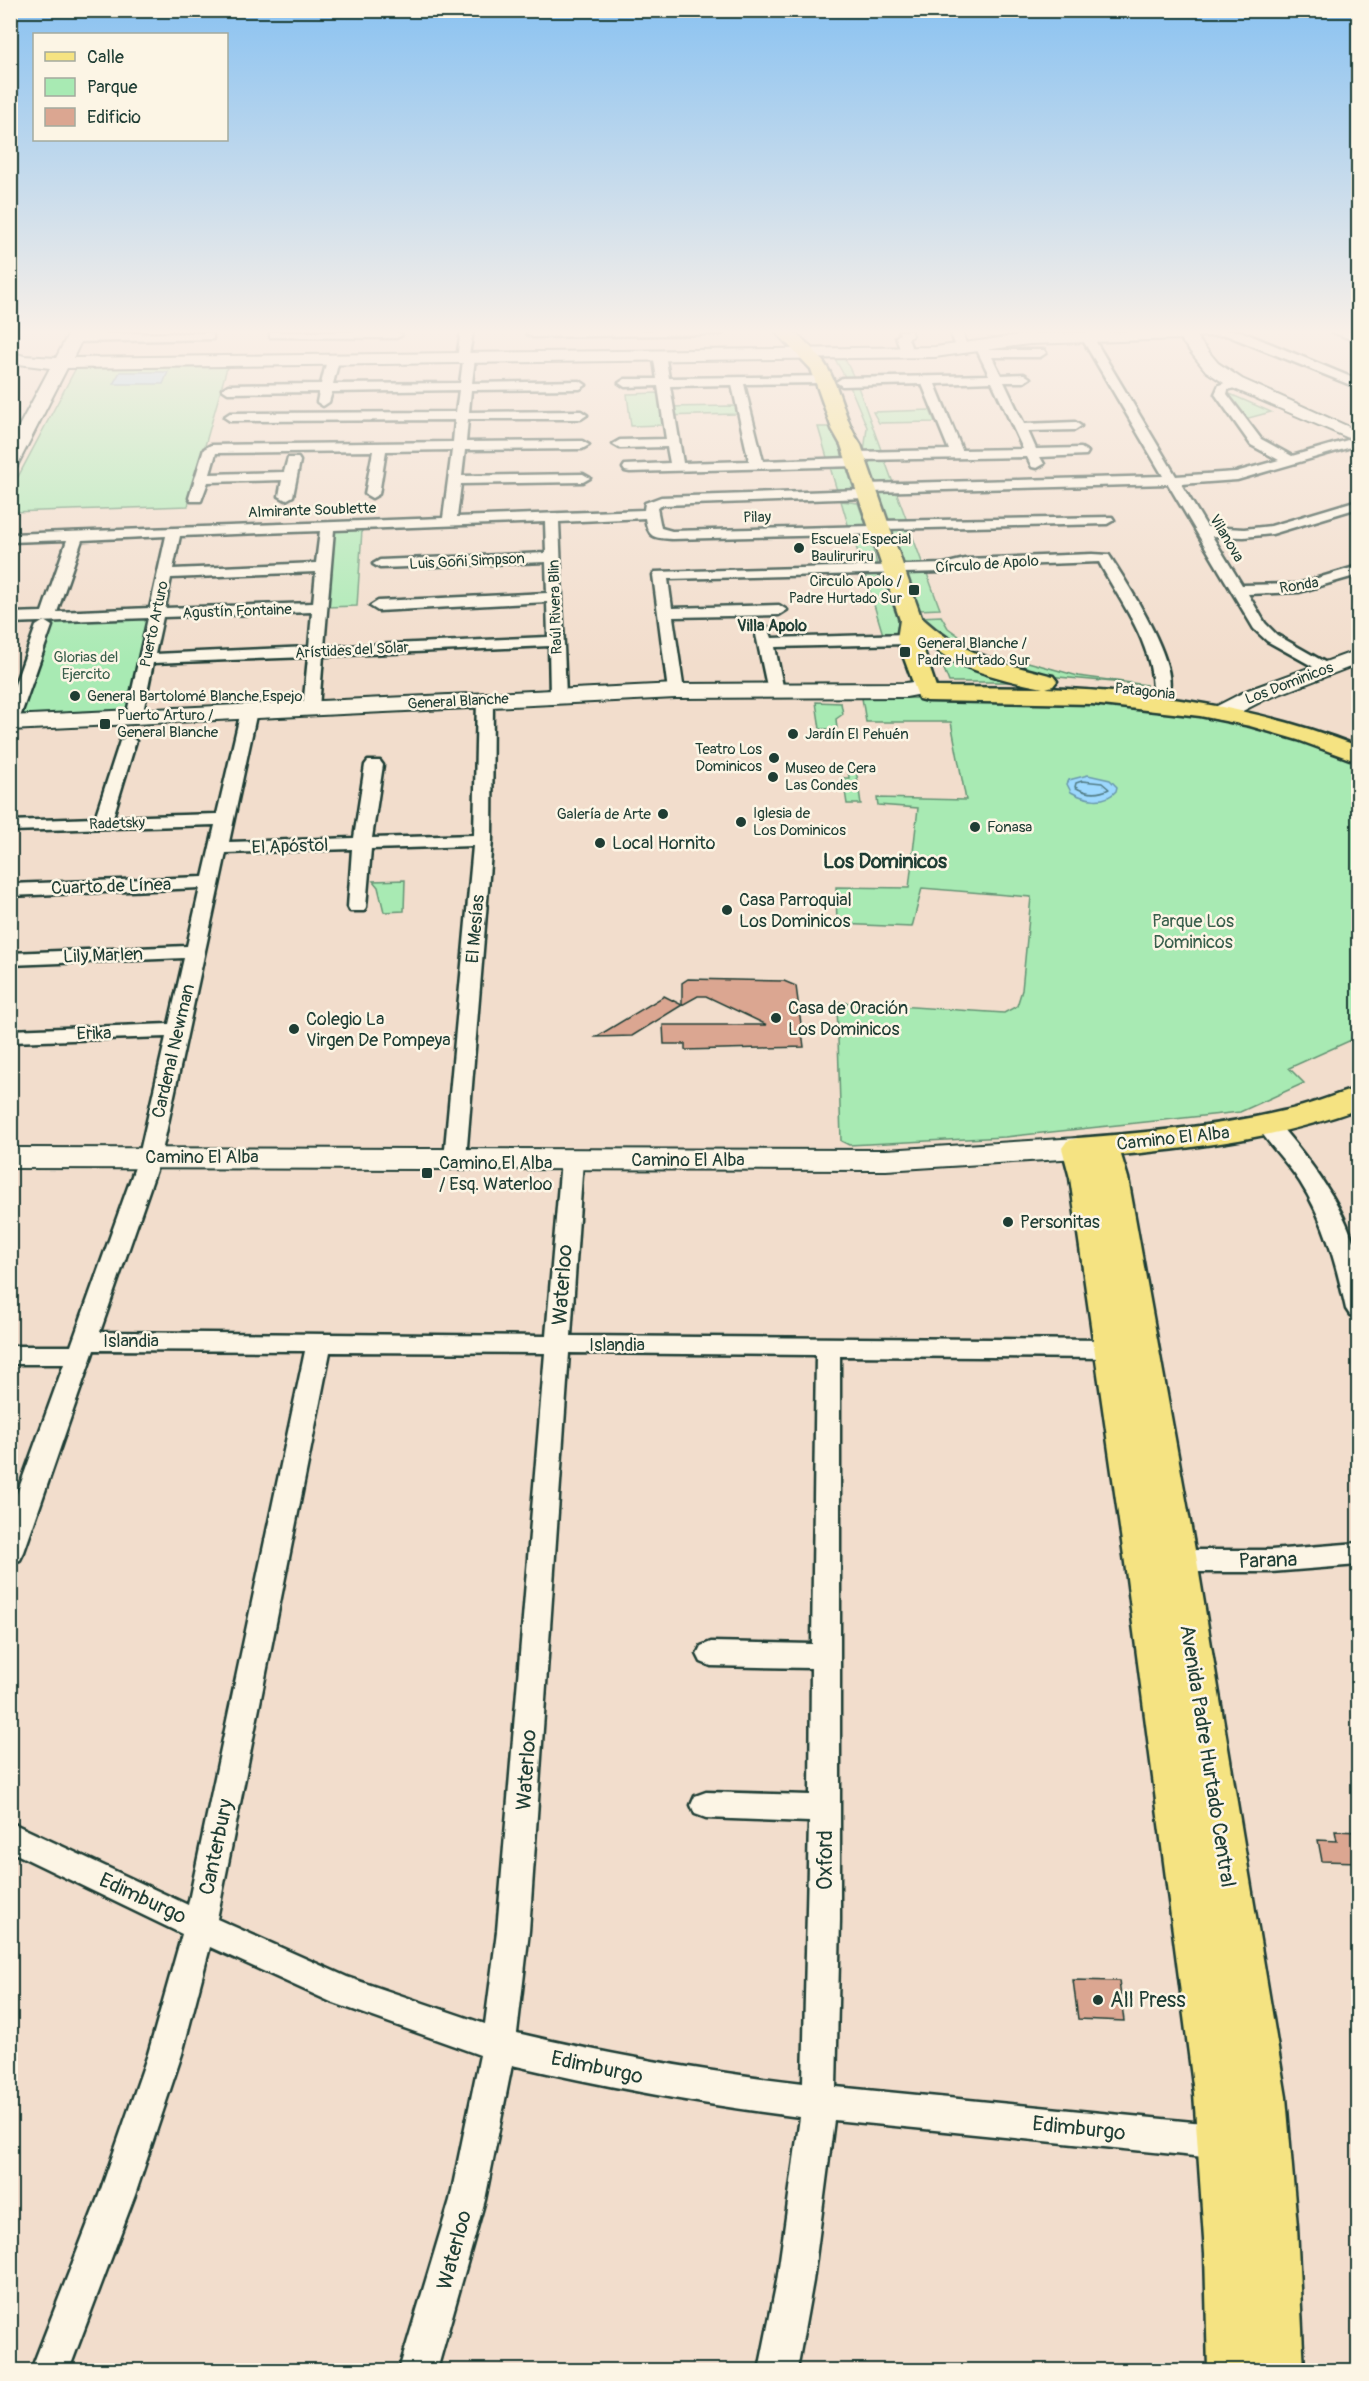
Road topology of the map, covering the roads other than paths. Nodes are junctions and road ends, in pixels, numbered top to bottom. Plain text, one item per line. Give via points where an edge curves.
1 (20, 442) edge
2 (303, 442) edge
3 (359, 442) edge
4 (459, 442) edge
5 (752, 442) edge
6 (848, 442) edge
7 (952, 442) edge
8 (1025, 442) edge
9 (1147, 442) edge
10 (1258, 442) edge
11 (1349, 442) edge
12 (673, 443) joint
13 (620, 444) dead end
14 (582, 445) dead end
15 (458, 446) junction
16 (380, 447) junction
17 (296, 448) junction
18 (1081, 452) dead end
19 (1031, 453) junction
20 (854, 454) junction
21 (957, 454) junction
22 (1291, 461) junction
23 (10, 462) edge
24 (757, 465) junction
25 (677, 466) junction
26 (630, 468) dead end
27 (290, 476) junction
28 (202, 478) junction
29 (583, 478) dead end
30 (454, 480) junction
31 (1174, 482) junction
32 (1048, 484) junction
33 (1014, 485) junction
34 (866, 491) junction
35 (372, 494) dead end
36 (286, 496) dead end
37 (196, 498) dead end
38 (1359, 504) edge
39 (1025, 511) junction
40 (650, 514) junction
41 (552, 518) junction
42 (1107, 520) dead end
43 (450, 521) junction
44 (327, 526) junction
45 (878, 528) junction
46 (1204, 531) junction
47 (174, 532) junction
48 (76, 535) junction
49 (10, 538) edge
50 (554, 557) junction
51 (380, 564) dead end
52 (323, 567) junction
53 (892, 568) junction
54 (1359, 570) edge
55 (771, 572) junction
56 (165, 574) junction
57 (1238, 590) junction
58 (555, 597) junction
59 (378, 606) dead end
60 (320, 607) junction
61 (759, 611) junction
62 (665, 613) junction
63 (157, 614) junction
64 (10, 618) edge
65 (783, 626) junction
66 (910, 630) junction
67 (556, 640) junction
68 (766, 642) junction
69 (316, 651) junction
70 (1359, 657) edge
71 (147, 658) junction
72 (1359, 665) edge
73 (1327, 668) junction
74 (1076, 685) junction
75 (929, 690) junction
76 (676, 691) junction
77 (776, 691) junction
78 (1161, 693) junction
79 (558, 696) junction
80 (485, 699) junction
81 (311, 708) junction
82 (1237, 710) junction
83 (249, 711) junction
84 (134, 717) junction
85 (10, 723) edge
86 (128, 741) dead end
87 (1359, 741) edge
88 (1359, 755) edge
89 (374, 765) dead end
90 (224, 819) junction
91 (102, 823) junction
92 (10, 826) edge
93 (483, 840) junction
94 (362, 844) junction
95 (218, 848) junction
96 (210, 882) junction
97 (10, 890) edge
98 (357, 907) dead end
99 (195, 952) junction
100 (10, 958) edge
101 (178, 1030) junction
102 (10, 1036) edge
103 (1359, 1098) edge
104 (1268, 1126) junction
105 (1090, 1147) junction
106 (150, 1156) junction
107 (10, 1158) edge
108 (455, 1159) junction
109 (572, 1160) junction
110 (1359, 1309) edge
111 (319, 1343) junction
112 (558, 1345) junction
113 (828, 1347) junction
114 (83, 1348) junction
115 (1112, 1349) junction
116 (10, 1355) edge
117 (19, 1502) edge
118 (10, 1552) edge
119 (1359, 1554) edge
120 (1177, 1561) junction
121 (711, 1654) dead end
122 (826, 1656) junction
123 (706, 1805) dead end
124 (825, 1809) junction
125 (10, 1836) edge
126 (200, 1926) junction
127 (498, 2045) junction
128 (819, 2103) junction
129 (1224, 2142) junction
130 (50, 2370) edge
131 (418, 2370) edge
132 (778, 2370) edge
133 (1235, 2370) edge
134 (1276, 2370) edge

1 - 23 street
2 - 17 street
3 - 16 street
4 - 15 street
5 - 24 street
6 - 20 main road
7 - 21 street
8 - 19 street
9 - 31 street, Vilanova
10 - 22 street
11 - 22 street
12 - 13 street
12 - 25 street
14 - 15 street
15 - 16 street
15 - 30 street
16 - 35 street
17 - 27 street
17 - 28 street via 211,449
18 - 19 street
19 - 21 street
19 - 32 street
20 - 21 street
20 - 24 street
20 - 34 main road
22 - 31 street via 1237,476
24 - 25 street
25 - 26 street
27 - 28 street
27 - 36 street
28 - 37 street
29 - 30 street
30 - 43 street
31 - 32 street
31 - 46 street, Vilanova
32 - 33 street
33 - 34 street
33 - 39 street
34 - 40 street via 661,501 650,506
34 - 45 main road
38 - 46 street via 1272,530
39 - 42 street
39 - 45 street
40 - 41 street, Almirante Soublette
40 - 45 street, Pilay via 654,530 672,535
41 - 43 street, Almirante Soublette
41 - 50 street, Raúl Rivera Blin
43 - 44 street, Almirante Soublette
44 - 47 street, Almirante Soublette
44 - 52 street
45 - 53 main road
46 - 57 street, Vilanova
47 - 48 street, Almirante Soublette
47 - 56 street, Puerto Arturo
48 - 49 street, Almirante Soublette
48 - 85 street
50 - 51 street, Luis Goñi Simpson
50 - 58 street, Raúl Rivera Blin
52 - 56 street
52 - 60 street
53 - 55 street, Círculo de Apolo
53 - 66 main road
53 - 78 street, Círculo de Apolo via 1104,558 1156,653
54 - 57 street, Ronda via 1299,588
55 - 62 street, Círculo de Apolo via 660,575
55 - 65 street
56 - 63 street, Puerto Arturo
57 - 73 street, Vilanova via 1266,633
58 - 59 street
58 - 67 street, Raúl Rivera Blin
60 - 63 street, Agustín Fontaine
60 - 69 street
61 - 62 street
61 - 65 street
61 - 68 street
62 - 76 street, Círculo de Apolo
63 - 64 street, Agustín Fontaine
63 - 71 street, Puerto Arturo
65 - 66 street
65 - 68 street
66 - 74 main road via 958,656 1009,673
66 - 75 main road
67 - 69 street, Arístides del Solar
67 - 79 street, Raúl Rivera Blin
68 - 77 street
69 - 71 street, Arístides del Solar
69 - 81 street
70 - 73 street, Los Dominicos
71 - 84 street, Puerto Arturo
72 - 82 street, Los Dominicos
73 - 82 street, Los Dominicos
74 - 75 main road, Patagonia
74 - 78 main road, Patagonia
75 - 77 street, General Blanche
75 - 82 main road, Patagonia via 1087,695
76 - 77 street, General Blanche
76 - 79 street, General Blanche
78 - 82 main road, Patagonia
79 - 80 street, General Blanche
80 - 81 street, General Blanche
80 - 93 street, El Mesías
81 - 83 street, General Blanche
82 - 87 main road, Patagonia via 1310,723
82 - 88 main road, Patagonia
83 - 84 street, General Blanche
83 - 90 street, Cardenal Newman
84 - 85 street, General Blanche
86 - 91 street
89 - 94 street
90 - 91 street, Radetsky
90 - 95 street, Cardenal Newman
91 - 92 street, Radetsky
93 - 94 street, El Apóstol
93 - 108 street, El Mesías
94 - 95 street, El Apóstol
94 - 98 street
95 - 96 street, Cardenal Newman
96 - 97 street, Cuarto de Línea
96 - 99 street, Cardenal Newman
99 - 100 street, Lily Marlen
99 - 101 street, Cardenal Newman
101 - 102 street, Erika
101 - 106 street, Cardenal Newman
103 - 104 main road, Camino El Alba
104 - 105 main road, Camino El Alba
104 - 110 street via 1302,1167 1329,1214 1341,1242
105 - 109 street, Camino El Alba via 886,1160
105 - 115 main road, Avenida Padre Hurtado Central via 1086,1178
105 - 120 main road, Avenida Padre Hurtado Central via 1112,1178
106 - 107 street, Camino El Alba
106 - 108 street, Camino El Alba
106 - 114 street, Cardenal Newman
108 - 109 street, Camino El Alba
109 - 112 street, Waterloo
111 - 112 street, Islandia
111 - 114 street, Islandia
111 - 126 street, Canterbury
112 - 113 street, Islandia
112 - 127 street, Waterloo via 513,1931
113 - 115 street, Islandia
113 - 122 street, Oxford
114 - 116 street, Islandia
114 - 117 street, Cardenal Newman
115 - 129 main road, Avenida Padre Hurtado Central via 1201,1956
117 - 118 street, Cardenal Newman
119 - 120 street, Parana via 1271,1561
120 - 134 main road, Avenida Padre Hurtado Central via 1261,2097
121 - 122 street
122 - 124 street, Oxford
123 - 124 street
124 - 128 street, Oxford
125 - 126 street, Edimburgo
126 - 127 street, Edimburgo via 343,1991
126 - 130 street, Canterbury via 165,2055
127 - 128 street, Edimburgo via 664,2080
127 - 131 street, Waterloo via 465,2211
128 - 129 street, Edimburgo
128 - 132 street, Oxford
129 - 133 main road, Avenida Padre Hurtado Central

